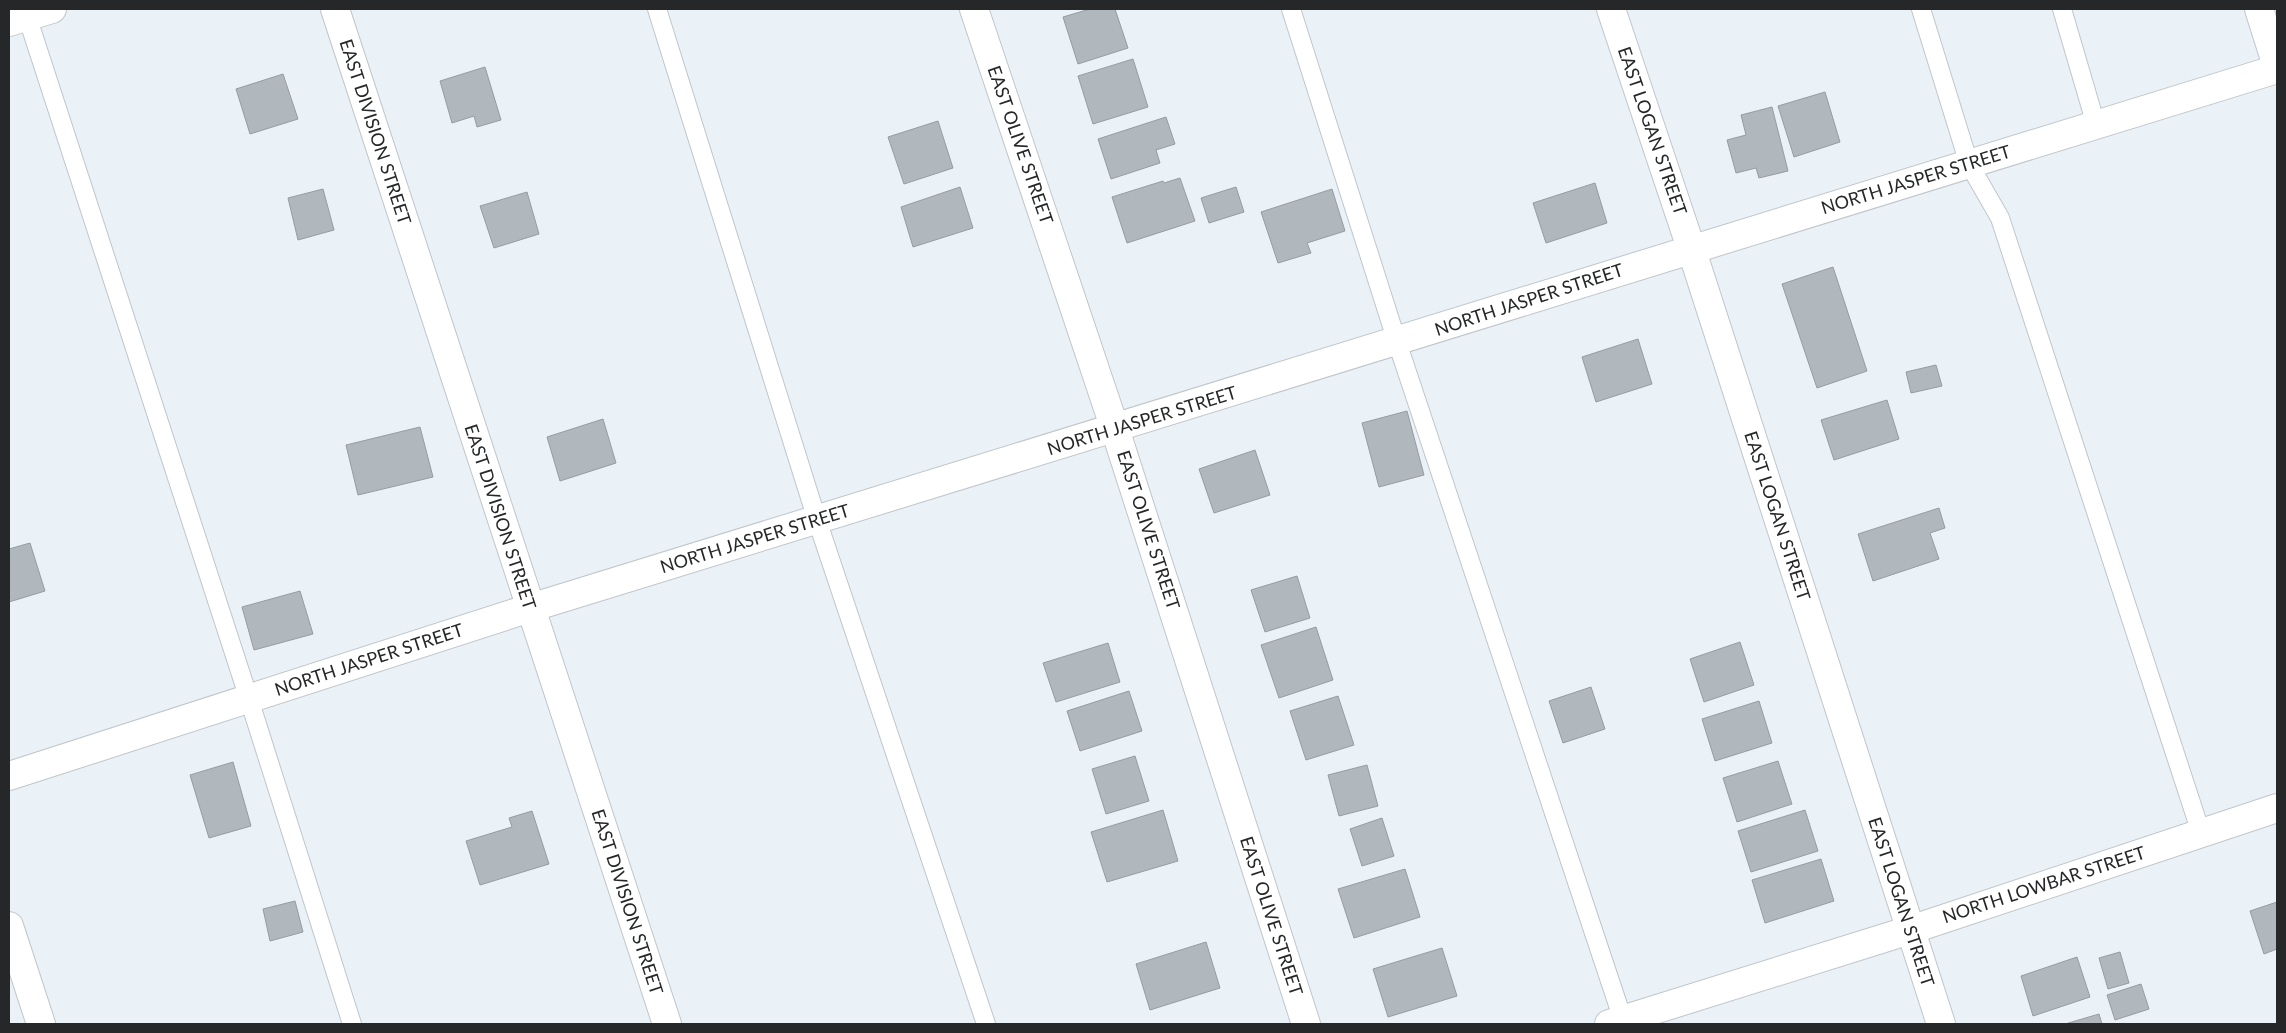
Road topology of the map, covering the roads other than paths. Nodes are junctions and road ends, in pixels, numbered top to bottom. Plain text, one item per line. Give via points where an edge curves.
1 (336, 9) edge
2 (657, 9) edge
3 (974, 9) edge
4 (1291, 9) edge
5 (1610, 9) edge
6 (1921, 9) edge
7 (2062, 9) edge
8 (2259, 9) edge
9 (29, 16) edge
10 (2277, 68) edge
11 (2096, 125) junction
12 (1970, 164) junction
13 (1691, 248) junction
14 (1397, 342) junction
15 (1115, 429) junction
16 (818, 520) junction
17 (530, 608) junction
18 (249, 699) junction
19 (9, 776) edge
20 (2277, 808) edge
21 (2201, 833) junction
22 (9, 926) edge
23 (1910, 930) junction
24 (1616, 1022) edge
25 (41, 1024) edge
26 (352, 1024) edge
27 (667, 1024) edge
28 (986, 1024) edge
29 (1306, 1024) edge
30 (1941, 1024) edge

1 - 17 street, EAST DIVISION STREET
2 - 16 lane
3 - 15 street, EAST OLIVE STREET
4 - 14 lane
5 - 13 street, EAST LOGAN STREET
6 - 12 lane
7 - 11 lane
8 - 10 street
9 - 18 lane
10 - 11 street, NORTH JASPER STREET
11 - 12 street, NORTH JASPER STREET
12 - 13 street, NORTH JASPER STREET
12 - 21 lane via 2000,218
13 - 14 street, NORTH JASPER STREET
13 - 23 street, EAST LOGAN STREET
14 - 15 street, NORTH JASPER STREET
14 - 24 lane
15 - 16 street, NORTH JASPER STREET
15 - 29 street, EAST OLIVE STREET
16 - 17 street, NORTH JASPER STREET
16 - 28 lane
17 - 18 street, NORTH JASPER STREET
17 - 27 street, EAST DIVISION STREET
18 - 19 street, NORTH JASPER STREET
18 - 26 lane
20 - 21 street, NORTH LOWBAR STREET
21 - 23 street, NORTH LOWBAR STREET
22 - 25 street
23 - 24 street, NORTH LOWBAR STREET
23 - 30 street, EAST LOGAN STREET

